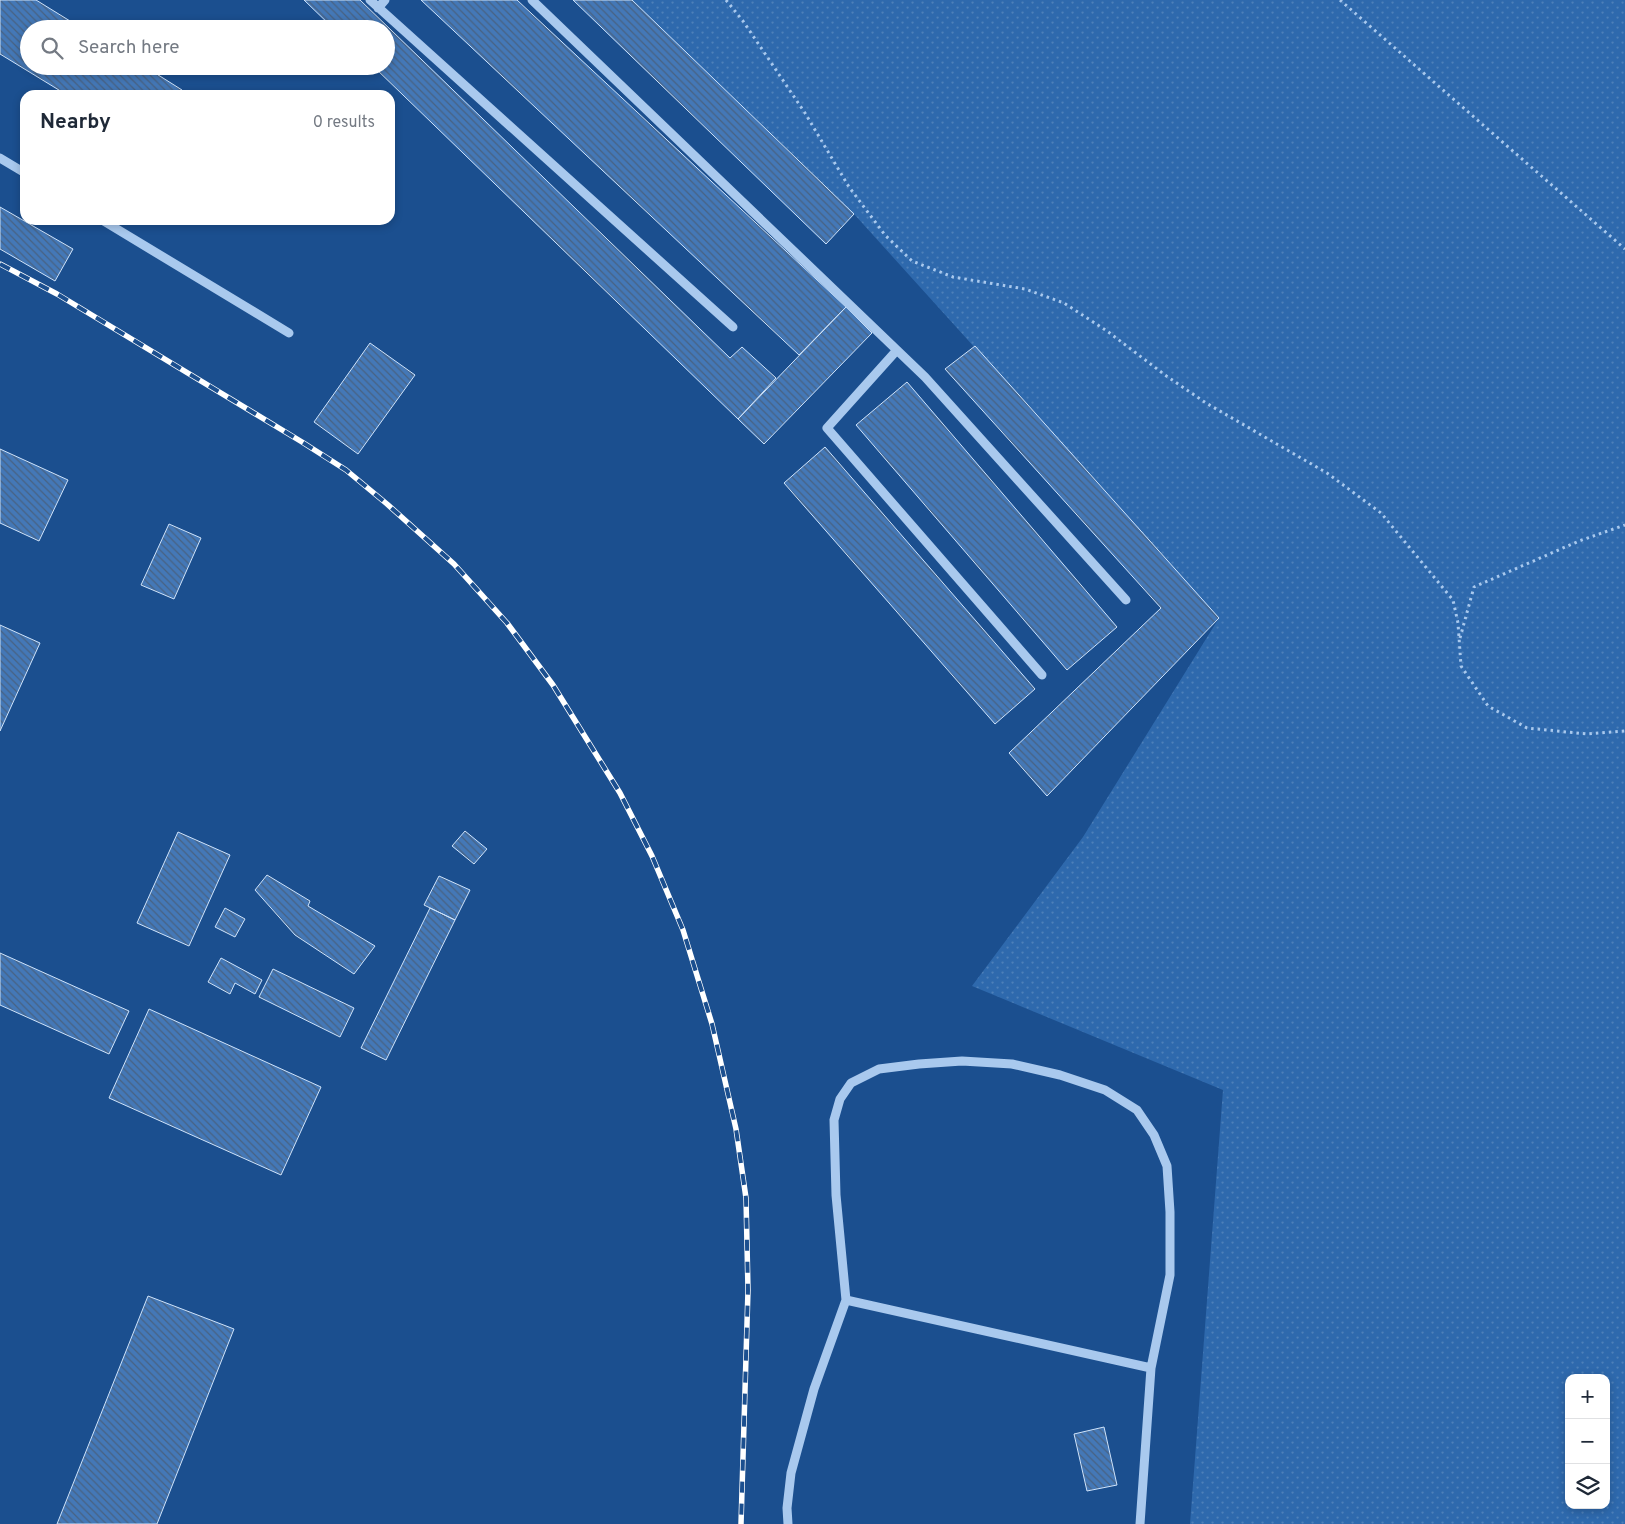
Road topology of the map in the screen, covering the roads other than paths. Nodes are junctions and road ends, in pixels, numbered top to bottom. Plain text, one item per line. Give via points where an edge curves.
1 (370, 0) edge
2 (385, 0) edge
3 (532, 0) edge
4 (378, 8) junction
5 (391, 20) edge
6 (395, 23) edge
7 (0, 158) edge
8 (20, 170) edge
9 (110, 225) edge
10 (733, 327) dead end
11 (289, 333) dead end
12 (897, 350) junction
13 (1126, 600) dead end
14 (1042, 675) dead end
15 (846, 1300) junction
16 (1151, 1368) junction
17 (788, 1524) edge
18 (1140, 1524) edge

1 - 4 lane
2 - 4 lane
3 - 12 lane
4 - 5 lane
6 - 10 lane
7 - 8 lane
9 - 11 lane
12 - 13 lane
12 - 14 lane via 827,428
15 - 16 lane
15 - 16 lane via 836,1195 834,1120 840,1099 851,1083 879,1069 919,1064 962,1061 1012,1064 1105,1090 1137,1110 1154,1135 1167,1166 1170,1275
15 - 17 lane via 814,1389 791,1473
16 - 18 lane

